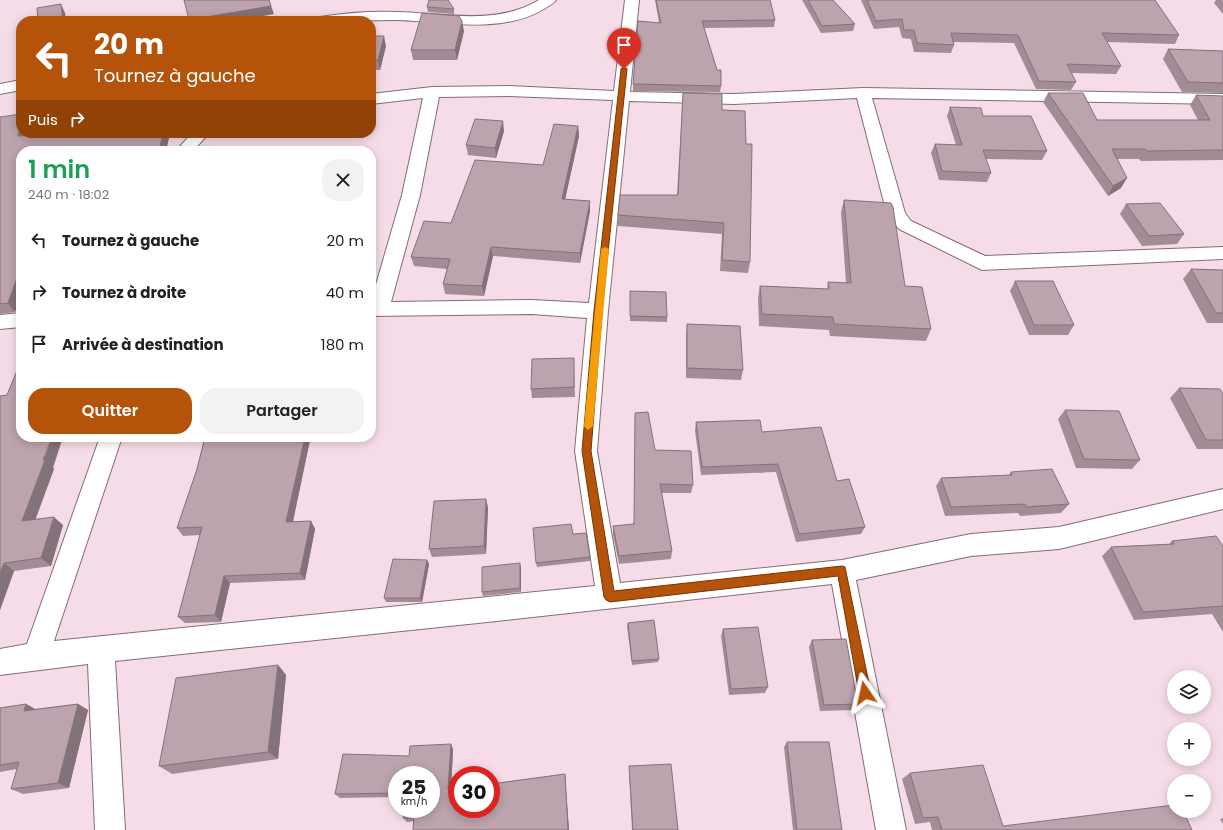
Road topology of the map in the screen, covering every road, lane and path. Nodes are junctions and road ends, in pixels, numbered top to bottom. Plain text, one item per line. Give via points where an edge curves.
1 (549, 0) edge
2 (632, 0) edge
3 (376, 17) edge
4 (16, 86) edge
5 (0, 89) edge
6 (432, 92) junction
7 (863, 93) junction
8 (621, 96) junction
9 (376, 98) edge
10 (1223, 99) edge
11 (196, 138) edge
12 (189, 146) edge
13 (1223, 253) edge
14 (376, 306) edge
15 (376, 309) edge
16 (598, 311) junction
17 (16, 320) edge
18 (0, 322) edge
19 (109, 442) edge
20 (1223, 499) edge
21 (842, 571) junction
22 (610, 597) junction
23 (101, 650) junction
24 (36, 656) junction
25 (0, 662) edge
26 (110, 830) edge
27 (891, 830) edge

1 - 3 street via 539,8 508,17 468,20
2 - 8 street
4 - 5 street
6 - 8 street via 509,91
6 - 9 street
6 - 14 street via 411,195
7 - 8 street via 734,99
7 - 10 street
7 - 13 street via 896,214 905,225 982,263
8 - 16 street
11 - 12 street
15 - 16 street via 532,306
16 - 22 street via 586,451
17 - 18 street
19 - 24 street
20 - 21 street via 1059,538 971,545
21 - 22 street
21 - 27 street
22 - 23 street
23 - 24 street
23 - 26 street
24 - 25 street

